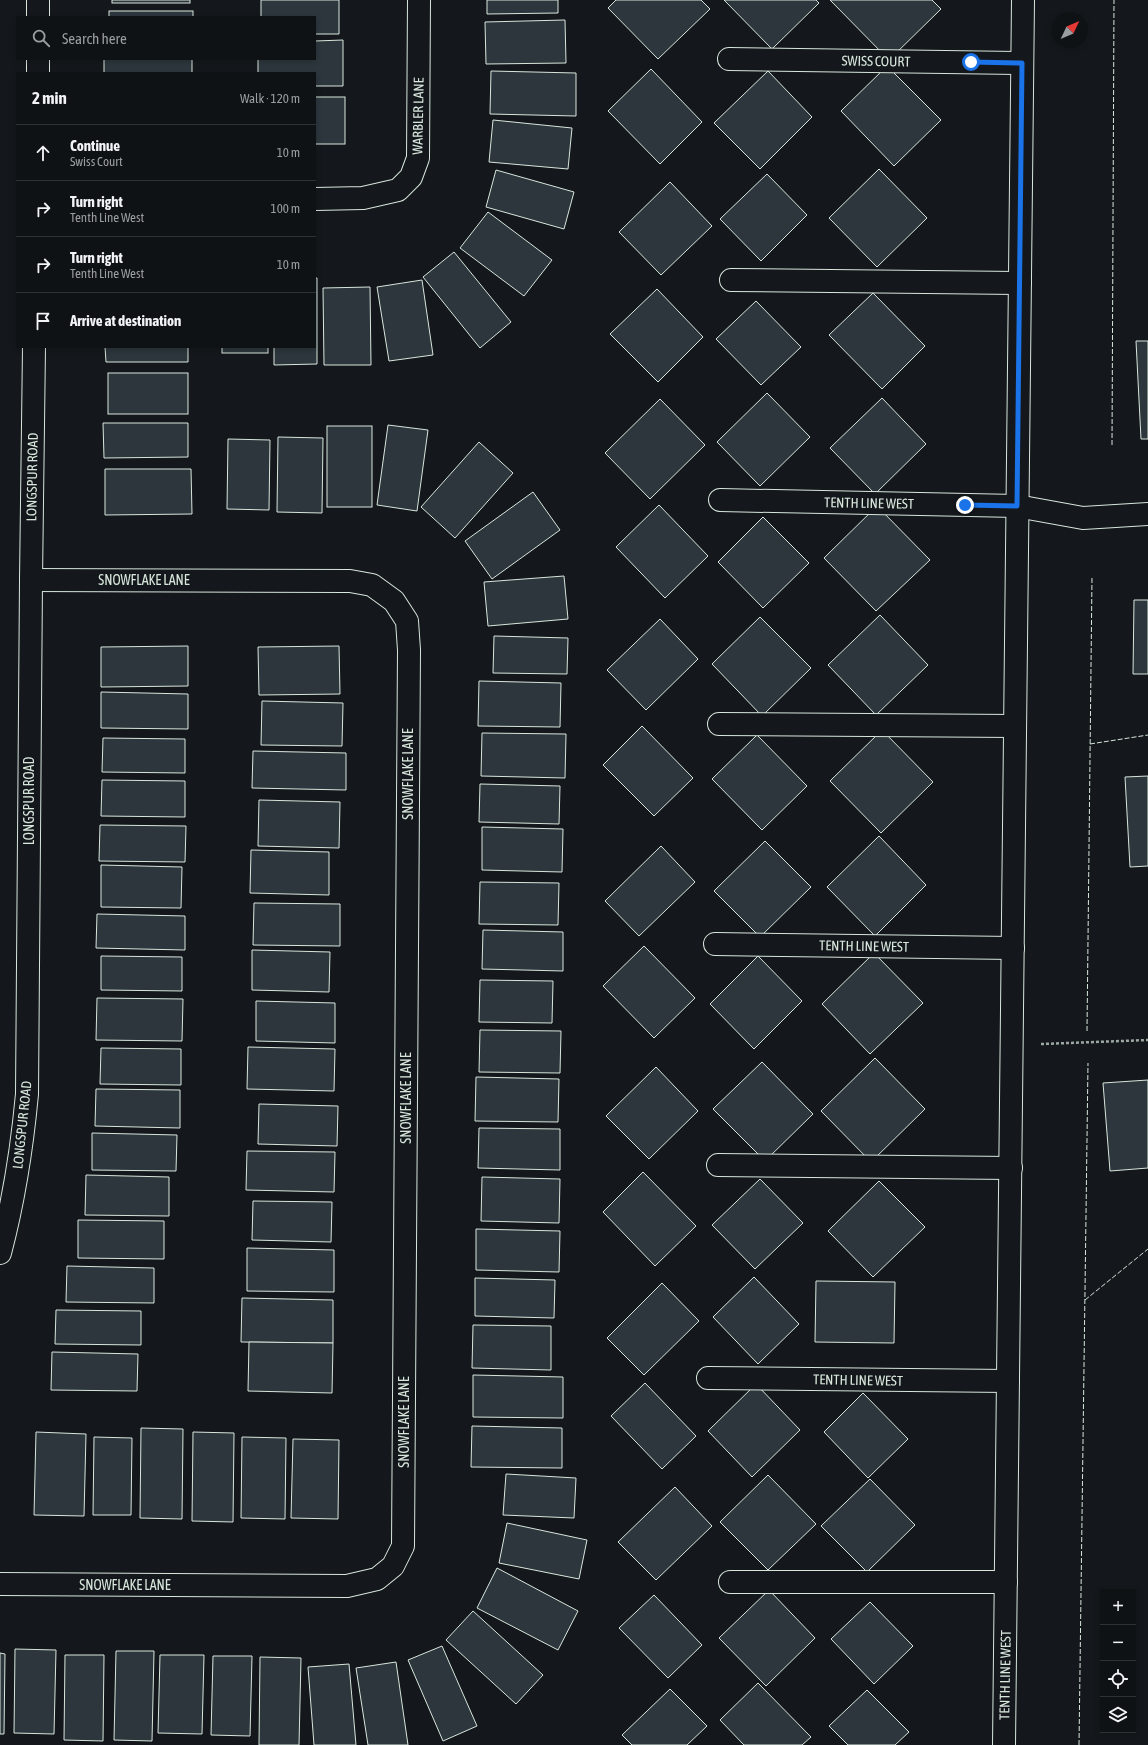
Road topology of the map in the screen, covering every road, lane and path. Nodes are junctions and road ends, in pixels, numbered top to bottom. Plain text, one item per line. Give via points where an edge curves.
1 (38, 0) edge
2 (419, 0) edge
3 (1023, 0) edge
4 (38, 16) edge
5 (729, 59) dead end
6 (38, 60) edge
7 (1022, 63) junction
8 (38, 72) edge
9 (316, 199) edge
10 (731, 280) dead end
11 (1020, 283) junction
12 (34, 348) edge
13 (720, 500) dead end
14 (1017, 506) junction
15 (1148, 514) edge
16 (31, 580) junction
17 (719, 724) dead end
18 (1015, 726) junction
19 (715, 944) dead end
20 (1013, 948) junction
21 (1148, 1040) edge
22 (1041, 1044) dead end
23 (718, 1164) dead end
24 (1011, 1168) junction
25 (0, 1253) edge
26 (708, 1378) dead end
27 (1008, 1381) junction
28 (730, 1582) dead end
29 (1006, 1582) junction
30 (0, 1584) edge
31 (1004, 1745) edge

1 - 4 street
2 - 9 street, WARBLER LANE via 418,158 411,177 398,190 363,198
3 - 7 street, TENTH LINE WEST
5 - 7 street, SWISS COURT
6 - 8 street
7 - 11 street, TENTH LINE WEST
10 - 11 street
11 - 14 street, TENTH LINE WEST
12 - 16 street, LONGSPUR ROAD
13 - 14 street, TENTH LINE WEST
14 - 15 street via 1083,518
14 - 18 street, TENTH LINE WEST
16 - 25 street, LONGSPUR ROAD via 28,1094 20,1164 12,1209
16 - 30 street, SNOWFLAKE LANE via 350,581 372,585 394,601 407,621 409,650 403,1546 393,1566 376,1579 347,1586
17 - 18 street
18 - 20 street, TENTH LINE WEST
19 - 20 street, TENTH LINE WEST
20 - 24 street, TENTH LINE WEST
21 - 22 path
23 - 24 street
24 - 27 street, TENTH LINE WEST
26 - 27 street, TENTH LINE WEST
27 - 29 street, TENTH LINE WEST
28 - 29 street
29 - 31 street, TENTH LINE WEST

